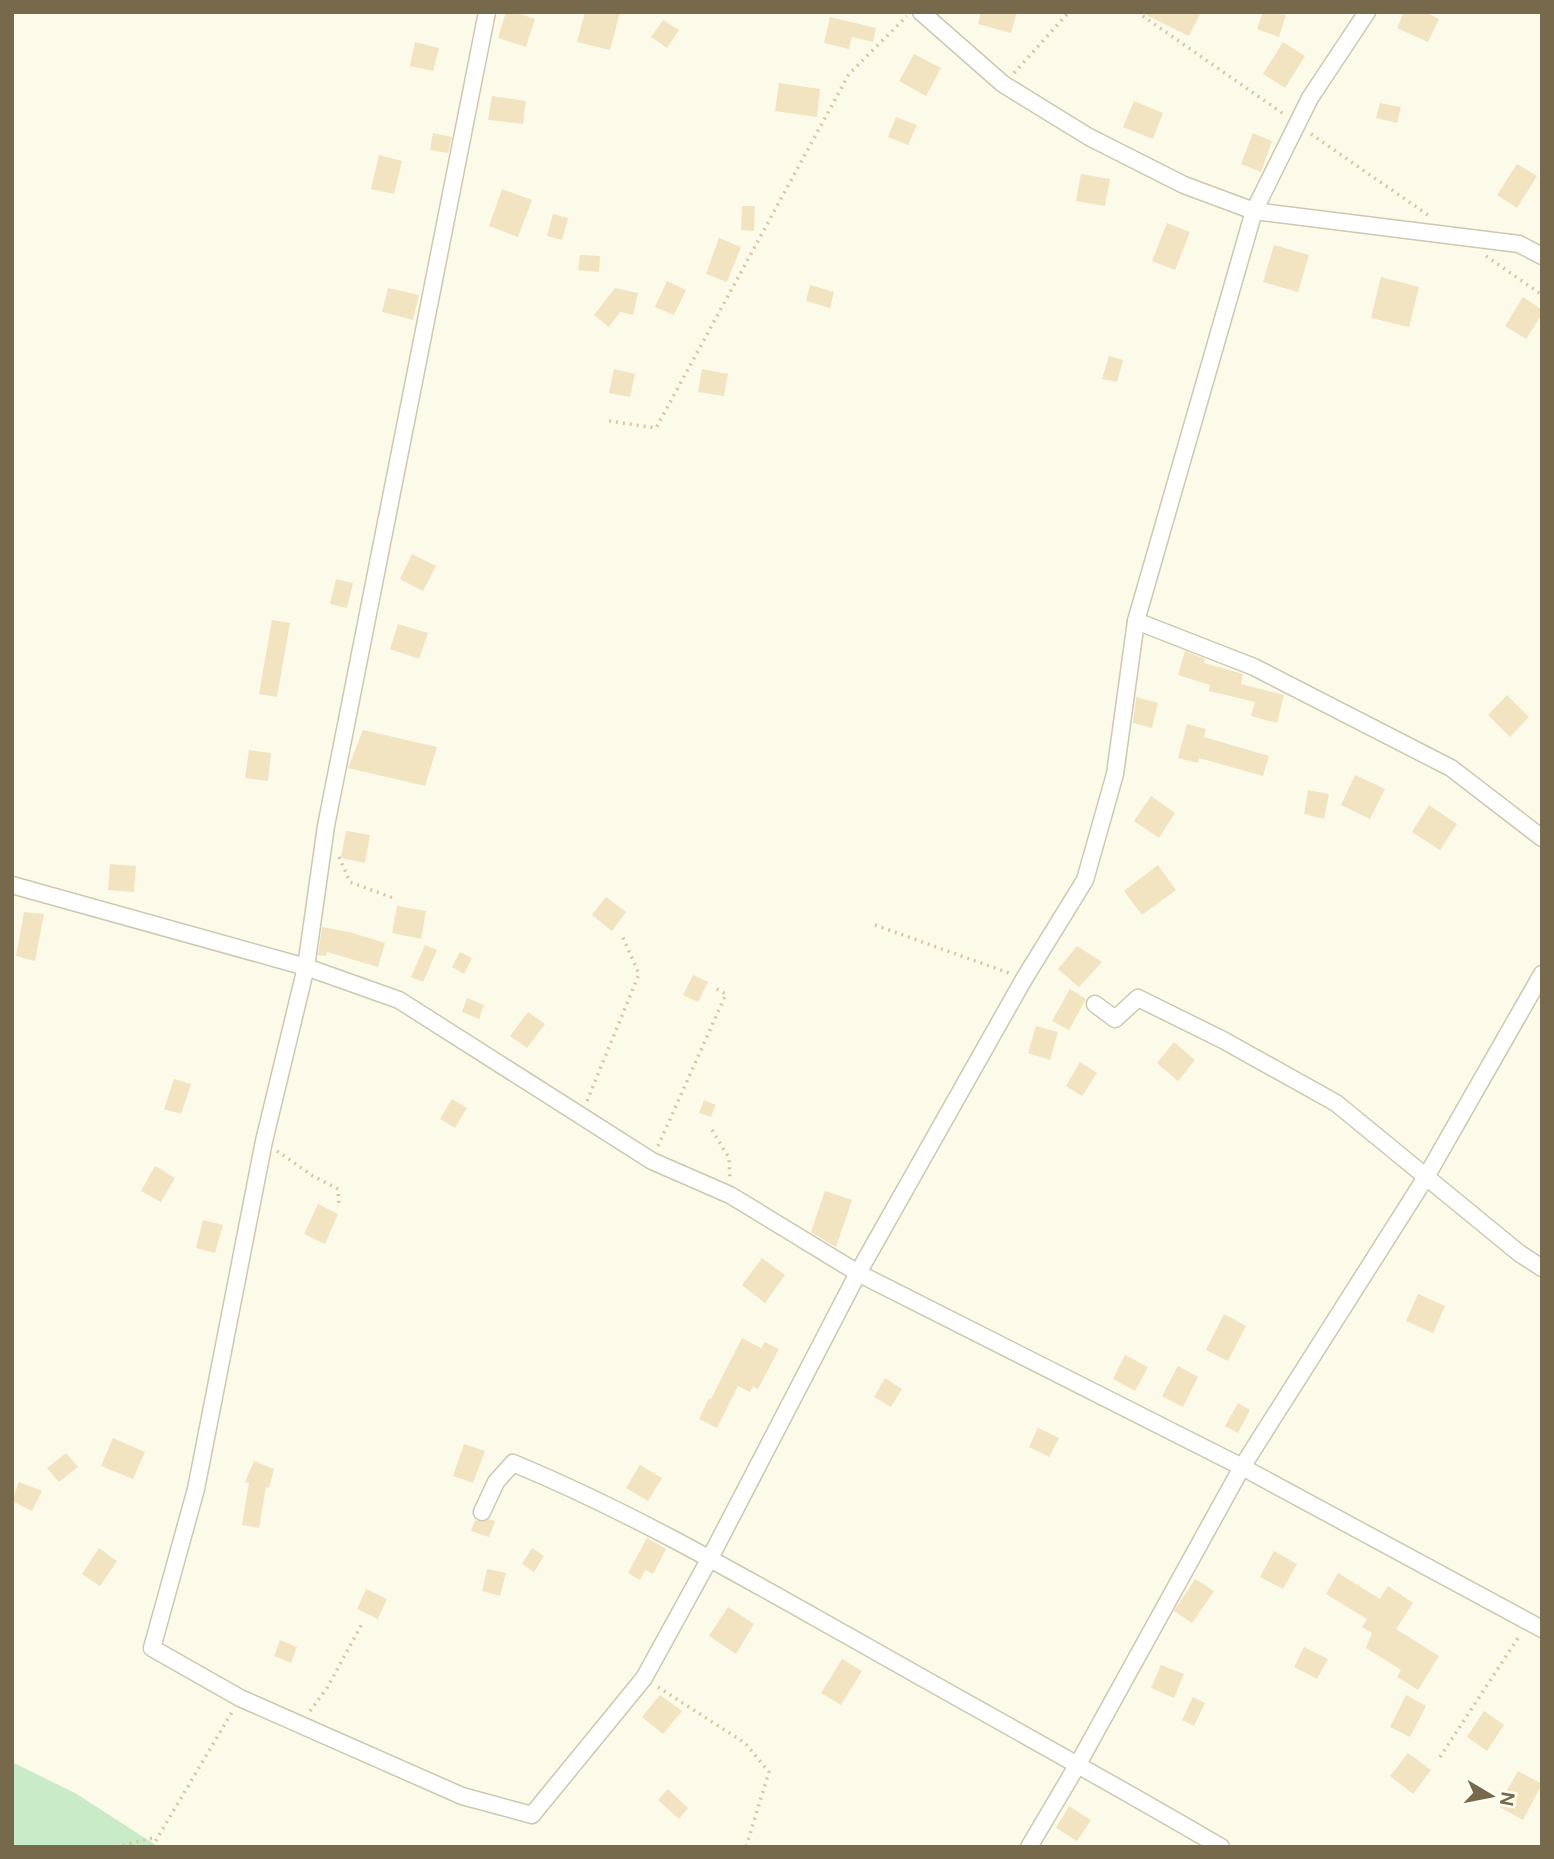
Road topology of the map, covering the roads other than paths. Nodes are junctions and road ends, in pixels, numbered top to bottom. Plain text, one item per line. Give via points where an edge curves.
1 (487, 12) edge
2 (921, 12) edge
3 (1367, 12) edge
4 (1254, 211) junction
5 (1542, 256) edge
6 (1136, 621) junction
7 (1542, 838) edge
8 (12, 885) edge
9 (306, 967) junction
10 (1542, 974) edge
11 (1095, 1004) dead end
12 (1426, 1177) junction
13 (1542, 1268) edge
14 (858, 1273) junction
15 (1242, 1466) junction
16 (482, 1512) dead end
17 (710, 1558) junction
18 (1535, 1626) edge
19 (1078, 1764) junction
20 (1029, 1847) edge
21 (1221, 1847) edge

1 - 9 street via 326,826
2 - 4 street via 1003,84 1089,137 1184,185
3 - 4 street via 1310,98
4 - 5 street via 1519,244
4 - 6 street
6 - 7 street via 1254,667 1451,768
6 - 14 street via 1115,774 1085,880
8 - 9 street
9 - 14 street via 399,1000 652,1161 730,1195
9 - 17 street via 264,1141 196,1489 152,1648 240,1698 300,1725 462,1796 532,1815 644,1678
10 - 12 street
11 - 12 street via 1115,1019 1138,998 1223,1040 1336,1103
12 - 13 street
12 - 15 street
14 - 15 street
14 - 17 street
15 - 18 street
15 - 19 street
16 - 17 street via 496,1482 513,1463
17 - 19 street
19 - 20 street
19 - 21 street

